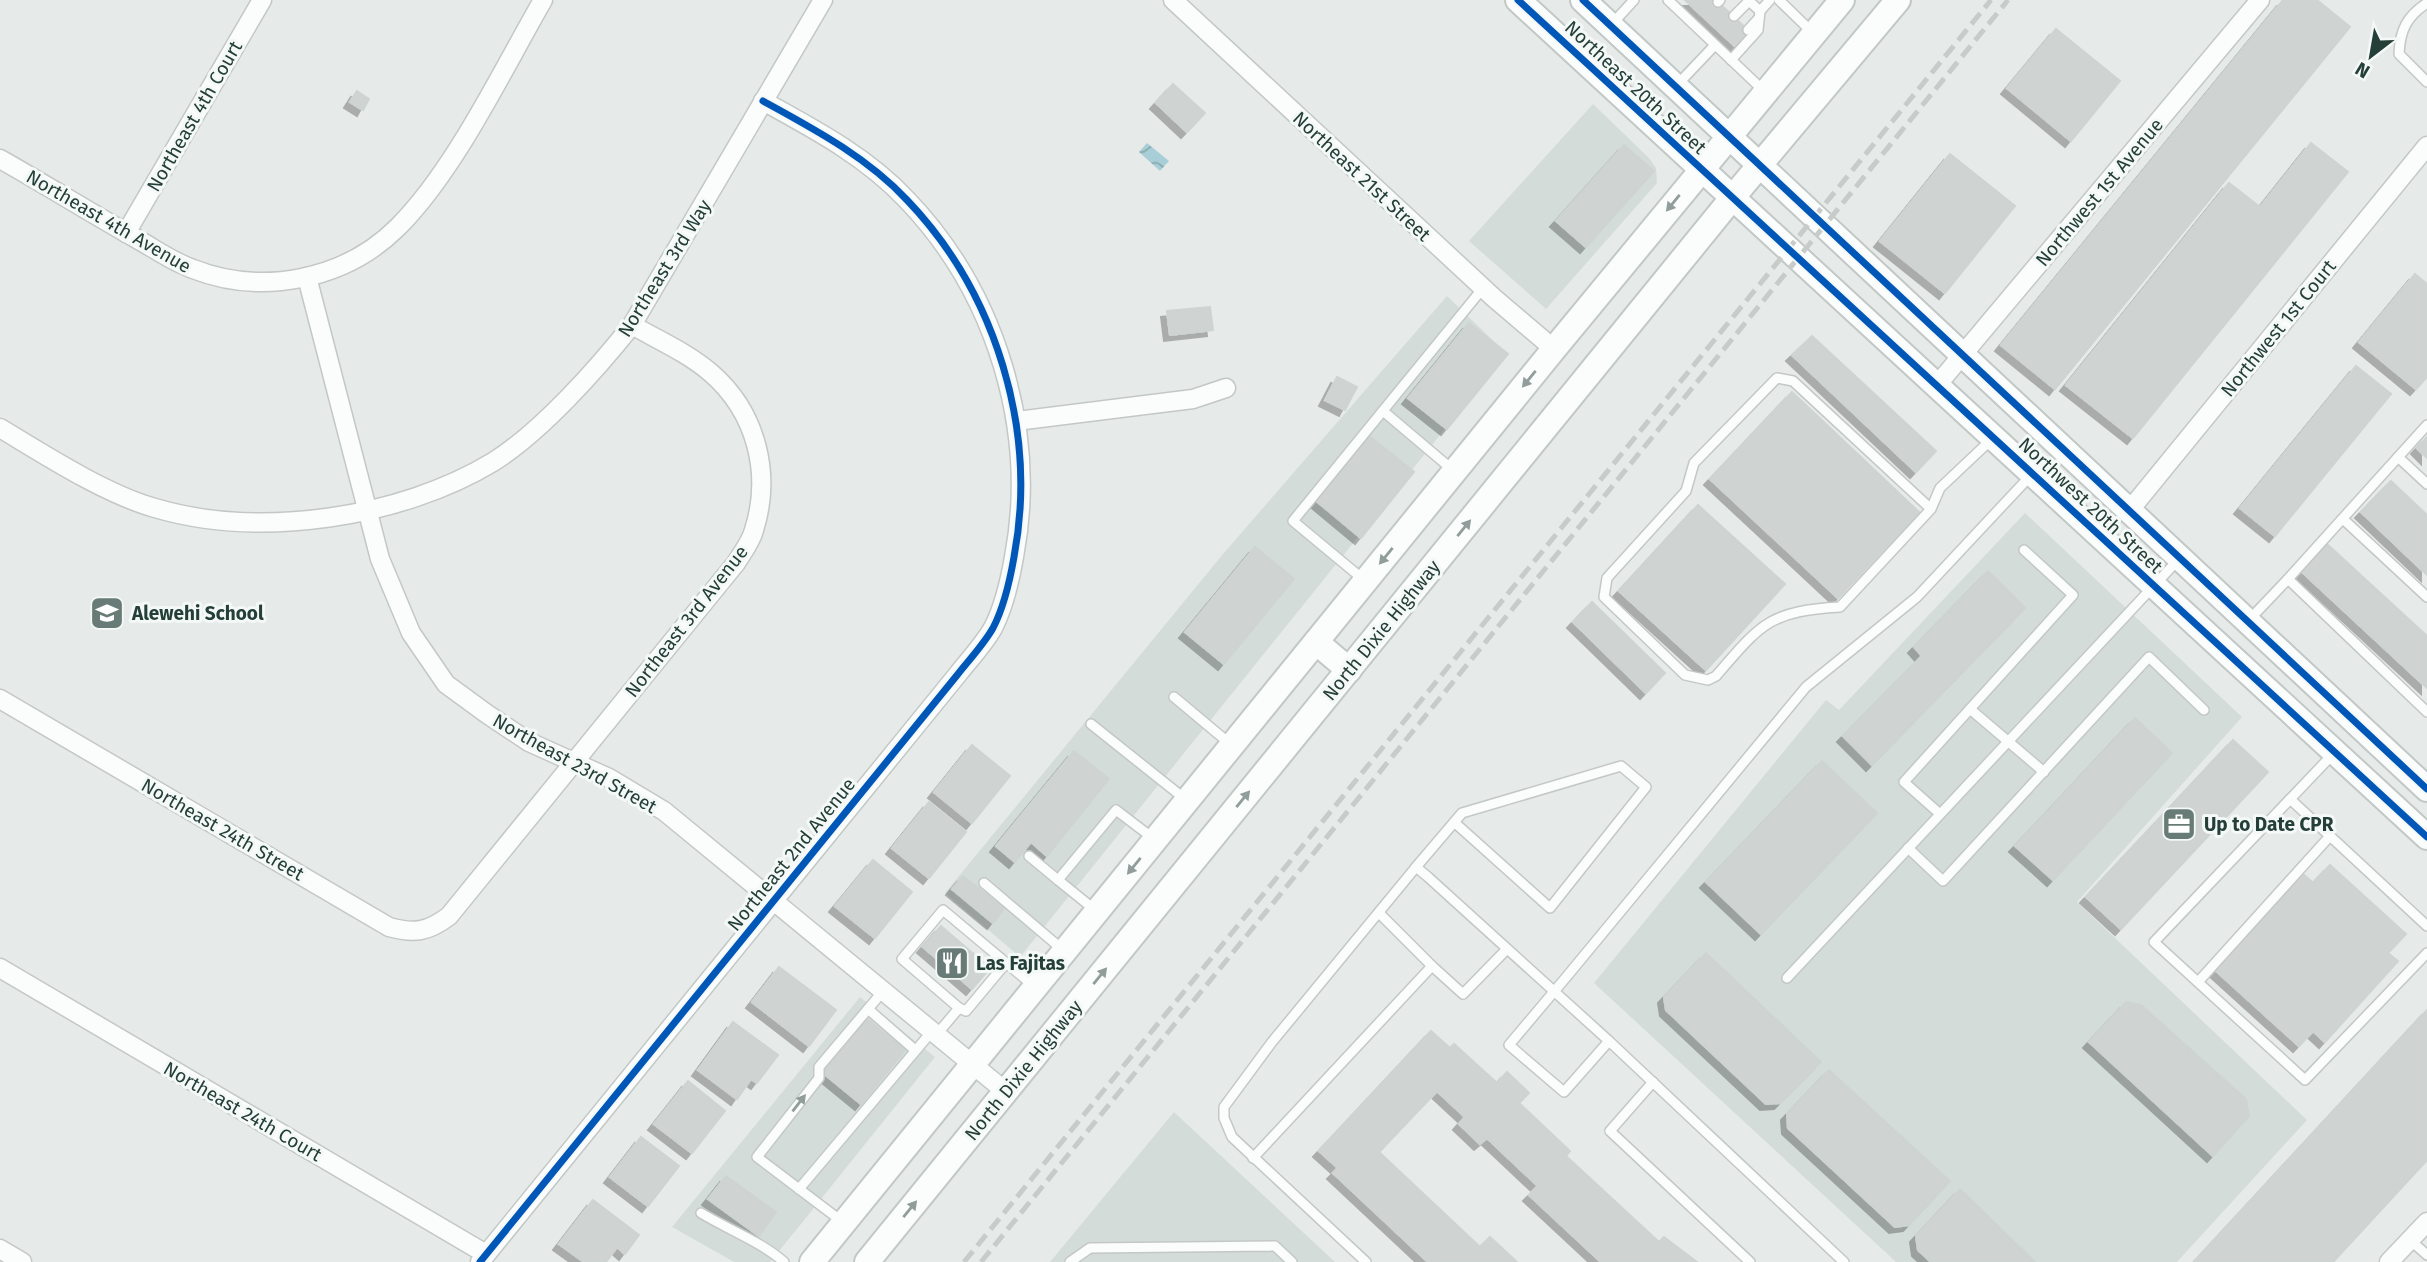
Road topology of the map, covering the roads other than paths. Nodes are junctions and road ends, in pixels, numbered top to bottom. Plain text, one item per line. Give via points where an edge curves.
1 (262, 0) edge
2 (543, 0) edge
3 (823, 0) edge
4 (1173, 0) edge
5 (1518, 0) edge
6 (1583, 0) edge
7 (1634, 0) edge
8 (1668, 0) edge
9 (1748, 0) edge
10 (1770, 0) edge
11 (1779, 0) edge
12 (1842, 0) edge
13 (1898, 0) edge
14 (2260, 0) edge
15 (1687, 2) dead end
16 (2427, 2) edge
17 (1679, 10) junction
18 (1759, 15) junction
19 (1734, 16) dead end
20 (1703, 18) dead end
21 (1610, 26) junction
22 (1695, 26) junction
23 (1748, 30) dead end
24 (1718, 32) dead end
25 (1814, 34) junction
26 (1713, 42) junction
27 (1733, 45) dead end
28 (1728, 57) junction
29 (2427, 82) edge
30 (1675, 87) junction
31 (1766, 92) junction
32 (763, 101) junction
33 (1728, 138) junction
34 (2427, 146) edge
35 (0, 159) edge
36 (1759, 167) junction
37 (1701, 169) junction
38 (1733, 197) junction
39 (126, 233) junction
40 (307, 277) junction
41 (1483, 288) junction
42 (632, 325) junction
43 (1554, 349) junction
44 (1962, 354) junction
45 (1938, 384) junction
46 (1226, 388) dead end
47 (1383, 411) junction
48 (1016, 421) junction
49 (2427, 425) edge
50 (0, 428) edge
51 (1994, 436) junction
52 (2398, 457) junction
53 (1454, 471) junction
54 (2033, 473) junction
55 (2099, 483) junction
56 (2427, 485) edge
57 (1931, 509) junction
58 (369, 511) junction
59 (2129, 511) junction
60 (2343, 519) junction
61 (2024, 550) dead end
62 (2180, 558) junction
63 (2288, 579) junction
64 (1365, 581) junction
65 (2154, 585) junction
66 (2427, 597) edge
67 (2248, 622) junction
68 (1316, 642) junction
69 (1349, 670) junction
70 (1174, 697) dead end
71 (0, 699) edge
72 (1970, 709) junction
73 (2204, 710) dead end
74 (2427, 712) edge
75 (1091, 724) dead end
76 (2008, 742) junction
77 (1232, 745) junction
78 (2335, 752) junction
79 (574, 763) junction
80 (2044, 772) junction
81 (2427, 789) edge
82 (2290, 799) junction
83 (1187, 801) junction
84 (1940, 814) junction
85 (1454, 822) junction
86 (2425, 832) edge
87 (2330, 836) junction
88 (1155, 840) junction
89 (1908, 848) junction
90 (1029, 856) dead end
91 (1416, 867) junction
92 (1058, 880) junction
93 (984, 883) dead end
94 (774, 900) junction
95 (1097, 911) junction
96 (1379, 913) junction
97 (449, 916) joint
98 (2427, 926) edge
99 (1507, 949) junction
100 (1065, 951) junction
101 (2427, 953) edge
102 (1006, 962) junction
103 (1432, 966) junction
104 (0, 968) edge
105 (1787, 978) dead end
106 (2198, 982) junction
107 (1036, 987) junction
108 (884, 990) junction
109 (1554, 991) junction
110 (959, 1008) junction
111 (868, 1009) junction
112 (935, 1032) junction
113 (1609, 1041) junction
114 (915, 1050) junction
115 (973, 1064) junction
116 (1653, 1082) junction
117 (1005, 1091) junction
118 (1253, 1158) junction
119 (799, 1189) junction
120 (701, 1213) dead end
121 (2427, 1222) edge
122 (844, 1223) junction
123 (2410, 1240) junction
124 (0, 1249) edge
125 (2427, 1255) edge
126 (483, 1258) edge
127 (22, 1262) edge
128 (784, 1262) edge
129 (812, 1262) edge
130 (867, 1262) edge
131 (1070, 1262) edge
132 (1292, 1262) edge
133 (1366, 1262) edge
134 (1750, 1262) edge
135 (1844, 1262) edge
136 (2389, 1262) edge

1 - 39 street, Northeast 4th Court
2 - 40 street, Northeast 4th Avenue via 439,178 398,227 361,257
3 - 32 street, Northeast 3rd Way
4 - 41 street, Northeast 21st Street
5 - 37 main road, Northeast 20th Street
6 - 21 main road, Northeast 20th Street
7 - 21 lane
8 - 17 lane
9 - 18 lane
9 - 19 lane
10 - 18 lane
11 - 25 lane
12 - 25 main road
13 - 36 main road, North Dixie Highway
14 - 44 street, Northwest 1st Avenue
15 - 17 lane
16 - 29 lane via 2414,11 2399,33 2399,54
17 - 22 lane
18 - 23 lane
18 - 28 lane via 1758,30
20 - 22 lane
21 - 30 main road, Northeast 20th Street
22 - 26 lane
24 - 26 lane
25 - 31 main road
26 - 28 lane
26 - 30 lane
27 - 28 lane
28 - 31 lane
30 - 33 main road, Northeast 20th Street
31 - 33 main road
32 - 42 street, Northeast 3rd Way
32 - 48 street, Northeast 2nd Avenue via 873,169 908,200 968,286 992,332
33 - 36 main road, Northeast 20th Street
33 - 37 main road
34 - 59 street, Northwest 1st Court
35 - 39 street, Northeast 4th Avenue
36 - 38 main road, North Dixie Highway
36 - 44 main road, Northwest 20th Street
37 - 38 main road, Northeast 20th Street
37 -> 43 main road
38 - 45 main road, Northwest 20th Street
69 -> 38 main road, North Dixie Highway
39 - 40 street, Northeast 4th Avenue via 210,275 253,283
40 - 58 street, Northeast 23rd Street
41 - 43 street, Northeast 21st Street
41 - 47 lane
42 - 58 street, Northeast 3rd Way via 596,371 494,461 413,498
42 - 79 street, Northeast 3rd Avenue via 708,371 735,399 756,441 761,499 754,533 736,563
43 -> 53 main road
44 - 45 street, Northwest 1st Avenue
44 - 55 main road, Northwest 20th Street
45 - 51 main road, Northwest 20th Street
46 - 48 street via 1192,399
47 - 53 lane
47 - 64 lane via 1293,521
48 - 94 street, Northeast 2nd Avenue via 1022,484 1018,535 1010,580 993,628
49 - 52 lane
50 - 58 street, Northeast 3rd Way via 71,470 155,508 217,519 306,522
51 - 54 main road, Northwest 20th Street
51 - 57 lane via 1940,488
52 - 56 lane
52 - 60 lane
53 -> 64 main road
54 - 55 main road via 2050,471
54 - 65 main road, Northwest 20th Street
54 - 109 lane via 1917,597 1806,687
55 - 59 main road, Northwest 20th Street
57 - 57 lane via 1840,607 1784,614 1754,632 1708,680 1685,675 1603,592 1606,578 1686,491 1694,463 1777,378 1793,381
58 - 79 street, Northeast 23rd Street via 394,597 411,633 446,684 529,742
59 - 62 main road, Northwest 20th Street
60 - 63 lane
60 - 66 lane
61 - 72 lane via 2073,595
62 - 65 lane
62 - 67 main road, Northwest 20th Street
63 - 67 lane
63 - 74 lane
64 - 68 main road
65 - 76 lane
65 - 78 main road, Northwest 20th Street
67 - 81 main road, Northwest 20th Street
68 - 69 main road
68 - 77 main road
117 -> 69 main road, North Dixie Highway
70 - 77 lane
71 - 97 street, Northeast 24th Street via 389,927 410,933 432,929
72 - 76 lane
72 - 84 lane via 1904,782
73 - 80 lane via 2149,657
75 - 83 lane
76 - 80 lane
76 - 84 lane
77 - 83 main road
78 - 82 lane
78 - 86 main road, Northwest 20th Street
79 - 94 street, Northeast 23rd Street via 664,811
79 - 97 street, Northeast 3rd Avenue
80 - 89 lane via 1943,881
82 - 87 lane
82 - 106 lane via 2154,942
83 - 88 main road
84 - 89 lane
85 - 85 lane via 1462,813 1621,766 1646,787 1549,908
85 - 91 lane
87 - 98 lane
87 - 106 lane
88 - 92 lane via 1116,810
88 -> 95 main road
89 - 105 lane
90 - 92 lane
91 - 96 lane
91 - 99 lane
92 - 95 lane
93 - 100 lane
94 - 108 street, Northeast 23rd Street
94 - 126 street, Northeast 2nd Avenue
95 - 100 main road
96 - 103 lane
96 - 118 lane via 1224,1107 1227,1128
99 - 103 lane via 1463,994
99 - 109 lane
100 - 107 main road
101 - 106 lane via 2305,1080
102 - 107 lane
102 - 110 lane via 966,1011
102 - 110 lane via 943,910 902,959
103 - 118 lane
104 - 126 street, Northeast 24th Court
107 - 115 main road
108 - 111 lane
108 - 112 street, Northeast 23rd Street
109 - 113 lane
109 - 113 lane via 1509,1045 1564,1093
110 - 112 lane
111 - 114 lane
119 -> 111 lane via 757,1157 819,1078 819,1068
112 - 114 lane
112 - 115 street, Northeast 23rd Street
113 - 116 lane
114 - 119 lane
115 - 117 street, Northeast 23rd Street
115 - 122 main road
116 - 134 lane via 1611,1131
116 - 135 lane
130 -> 117 main road, North Dixie Highway
118 - 133 lane
119 - 122 lane
120 - 128 lane via 749,1242 762,1244
121 - 123 street
122 - 129 main road
123 - 125 lane
123 - 136 street
124 - 127 street
131 - 132 lane via 1090,1248 1275,1246

